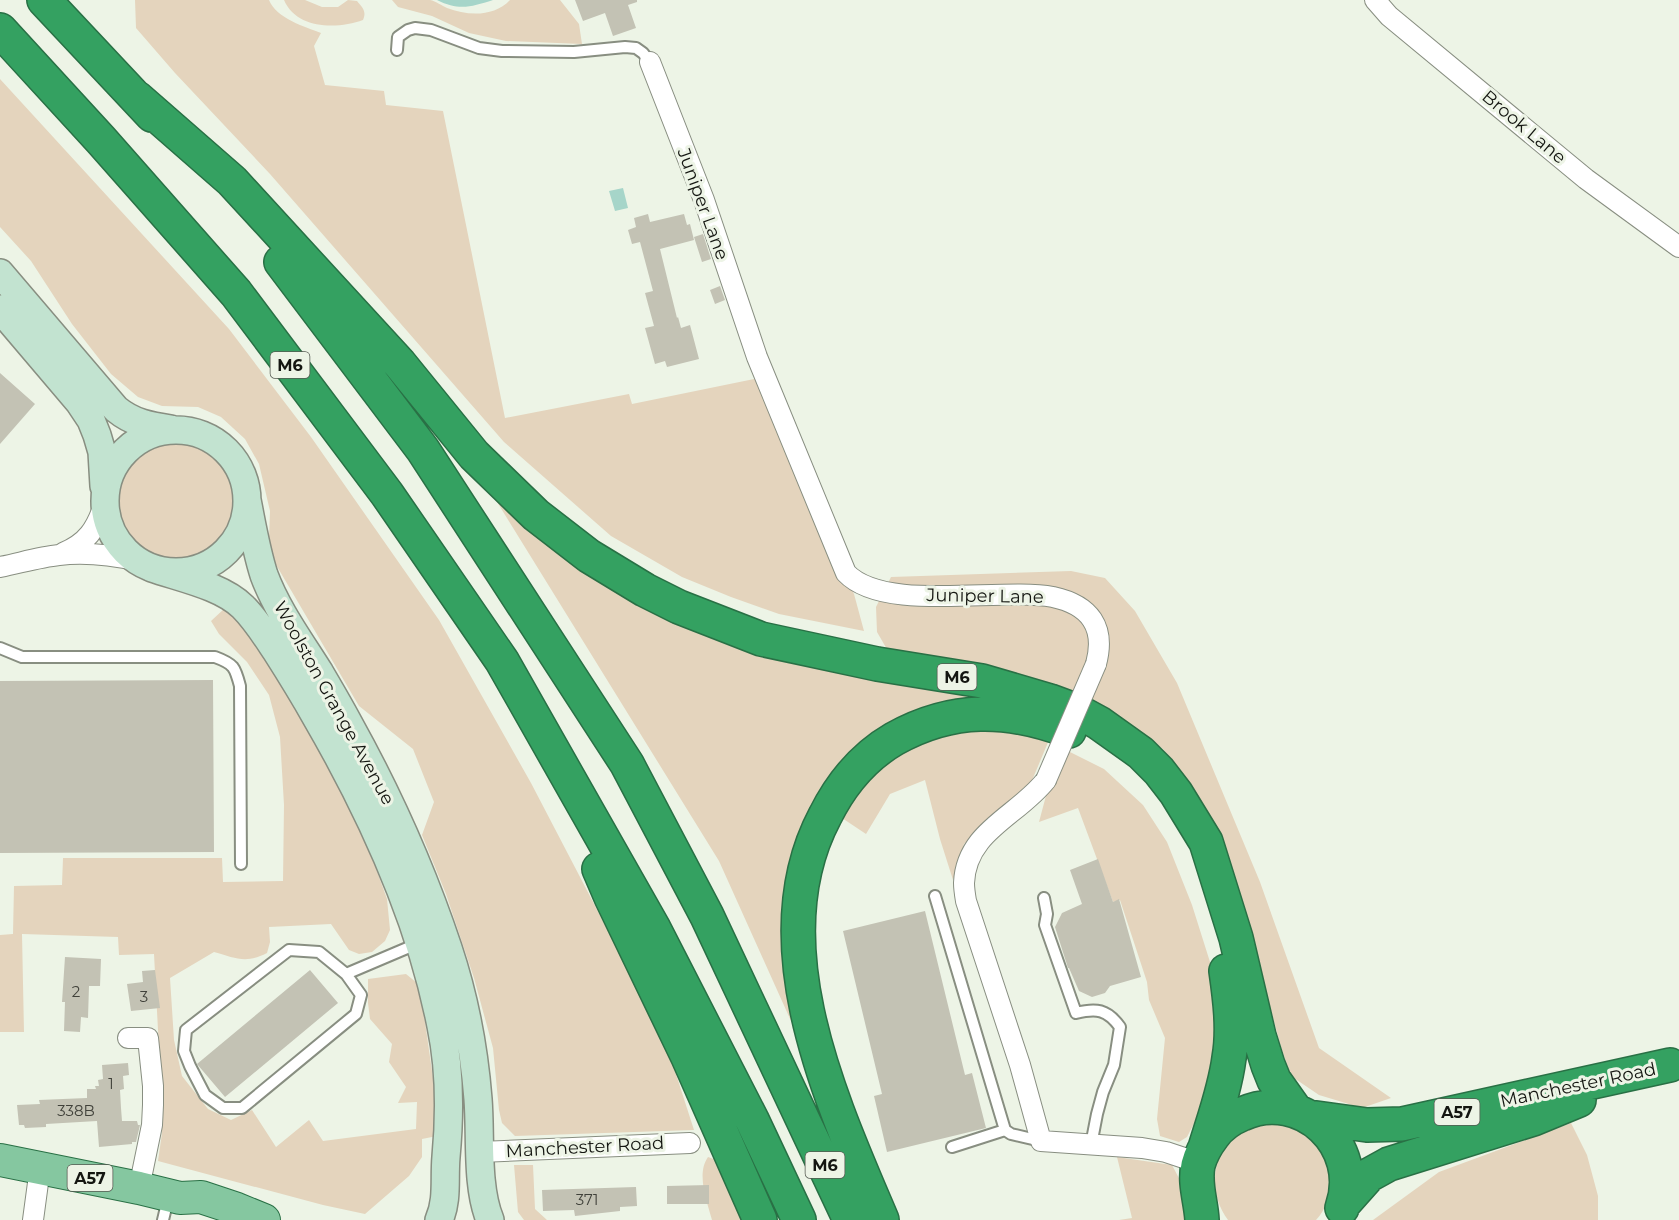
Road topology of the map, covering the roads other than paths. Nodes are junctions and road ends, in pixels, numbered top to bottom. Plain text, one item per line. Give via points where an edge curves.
1 (44, 0) edge
2 (1375, 0) edge
3 (0, 30) edge
4 (397, 50) dead end
5 (650, 62) joint
6 (137, 98) junction
7 (1679, 247) edge
8 (0, 273) edge
9 (0, 309) edge
10 (182, 430) junction
11 (104, 500) junction
12 (247, 500) junction
13 (58, 555) junction
14 (145, 565) junction
15 (0, 567) edge
16 (0, 648) edge
17 (541, 729) junction
18 (241, 864) dead end
19 (935, 896) dead end
20 (1044, 898) dead end
21 (419, 943) junction
22 (346, 974) junction
23 (128, 1038) dead end
24 (1675, 1063) edge
25 (1303, 1114) junction
26 (1005, 1130) junction
27 (1041, 1141) junction
28 (690, 1143) dead end
29 (1091, 1145) junction
30 (952, 1147) dead end
31 (480, 1152) junction
32 (1202, 1156) junction
33 (0, 1160) edge
34 (446, 1161) junction
35 (40, 1168) junction
36 (163, 1201) edge
37 (1342, 1214) edge
38 (1203, 1215) edge
39 (33, 1220) edge
40 (207, 1220) edge
41 (264, 1220) edge
42 (422, 1220) edge
43 (439, 1220) edge
44 (490, 1220) edge
45 (760, 1220) edge
46 (799, 1220) edge
47 (850, 1220) edge
48 (882, 1220) edge

1 - 6 highway, M6
2 - 7 street, Brook Lane via 1398,24 1586,179
3 - 17 highway, M6 via 236,293 387,494 502,661
4 - 5 lane via 398,37 415,28 502,51 636,48
5 - 27 street, Juniper Lane, bridge via 704,200 757,357 846,573 861,585 901,594 1051,597 1086,613 1098,631 1096,664 1046,780 988,830 968,863 964,883 966,901
6 - 25 highway, M6 via 232,180 400,364 474,455 536,515 589,556 679,607 762,639 982,681 1050,701 1092,719 1141,753 1176,793 1206,842 1236,938 1268,1065 1274,1080
6 - 47 highway, M6 via 284,265 423,450 627,764 707,916
8 - 10 main road via 116,409 136,422
9 - 11 main road via 91,420 102,452
10 - 11 main road via 160,432 139,440 122,454 110,472
10 - 12 main road via 215,441 228,453 238,466
11 - 13 street via 91,535
11 - 14 main road via 114,538
12 - 14 main road via 244,522 234,542 218,558 197,568 175,572
12 - 31 main road, Woolston Grange Avenue via 257,552 283,615 321,674 377,776 430,897 460,986 473,1054
13 - 14 street via 99,554
13 - 15 street
14 - 21 main road, Woolston Grange Avenue via 229,597 261,628 346,771 407,904
16 - 18 lane via 22,657 215,657 229,662 236,670 240,686
17 - 45 highway, M6 via 611,897
17 - 46 highway, M6 via 654,928
19 - 26 lane
20 - 29 lane via 1045,925 1076,1013 1089,1009 1104,1011 1120,1027 1114,1065
21 - 22 lane
21 - 34 main road, Woolston Grange Avenue via 439,1017 446,1062
22 - 22 lane via 361,995 356,1014 242,1108 223,1108 205,1095 184,1051 186,1030 289,950 320,952
23 - 36 street via 148,1038 152,1125
24 - 25 highway, Manchester Road / A57 via 1402,1124 1367,1125
24 - 37 highway, Manchester Road / A57 via 1533,1119 1389,1164 1369,1175
25 - 32 highway, A57 via 1274,1107 1252,1110 1217,1130
25 - 37 highway, A57 via 1325,1129 1342,1155 1347,1186
26 - 27 lane
26 - 30 lane
27 - 29 street
28 - 31 street, Manchester Road
29 - 32 street
31 - 44 main road, Woolston Grange Avenue via 483,1194
32 - 38 highway via 1197,1195
32 - 48 highway, M6 via 1230,1057 1230,993 1208,902 1181,839 1137,779 1069,731 1015,716 967,714 946,718 908,732 851,775 820,826 807,861 801,894 800,962 813,1038
33 - 35 main road, A57
34 - 42 main road
34 - 43 main road, Woolston Grange Avenue via 446,1197
35 - 36 main road, A57
35 - 39 street
36 - 40 main road
36 - 41 main road, A57 via 201,1197

